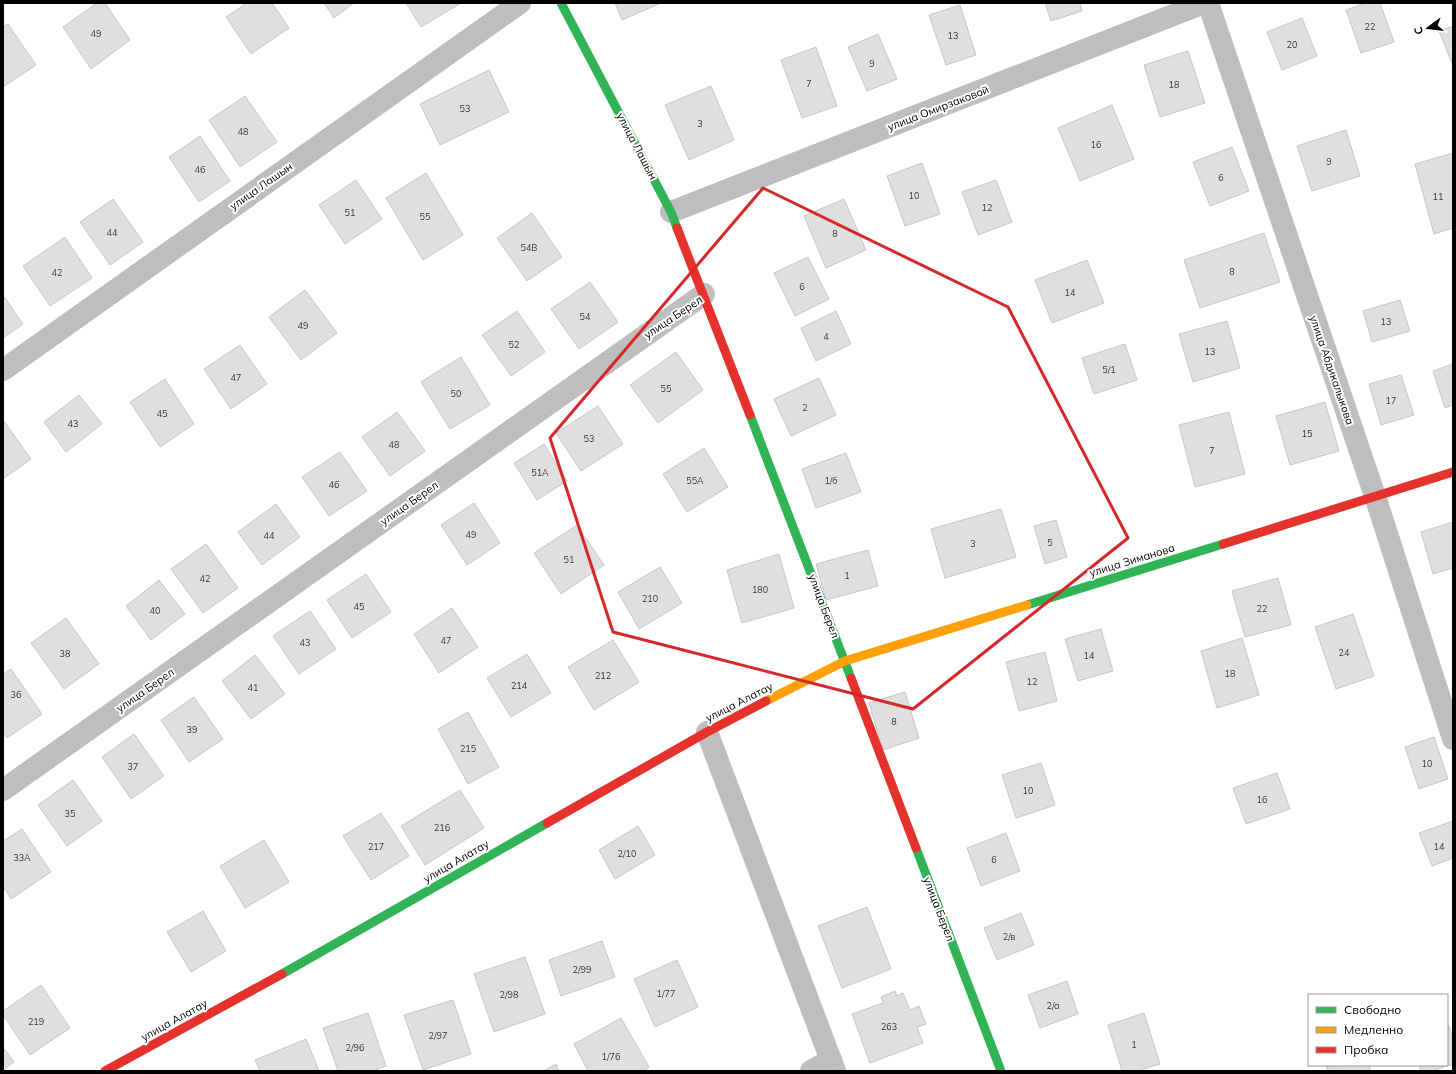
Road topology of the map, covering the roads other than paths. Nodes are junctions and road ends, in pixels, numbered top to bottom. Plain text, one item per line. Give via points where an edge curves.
1 (520, 3) edge
2 (561, 3) edge
3 (1204, 3) edge
4 (1208, 3) edge
5 (671, 212) junction
6 (704, 294) junction
7 (3, 370) edge
8 (1453, 472) edge
9 (1375, 496) junction
10 (845, 661) junction
11 (821, 674) joint
12 (707, 732) junction
13 (1453, 739) edge
14 (3, 790) edge
15 (833, 1065) edge
16 (105, 1071) edge
17 (811, 1071) edge
18 (1001, 1071) edge

1 - 7 street, улица Лашын
2 - 5 street, улица Лашын
3 - 5 street, улица Омирзаковой
4 - 9 street, улица Абдикалыкова
5 - 6 street, улица Лашын
6 - 10 street, улица Берел
6 - 14 street, улица Берел
8 - 9 street, улица Зиманова
9 - 10 street, улица Зиманова
9 - 13 street, улица Абдикалыкова
10 - 11 street, улица Зиманова
10 - 18 street, улица Берел
11 - 12 street, улица Алатау
12 - 15 street
12 - 16 street, улица Алатау via 290,970
15 - 17 street

